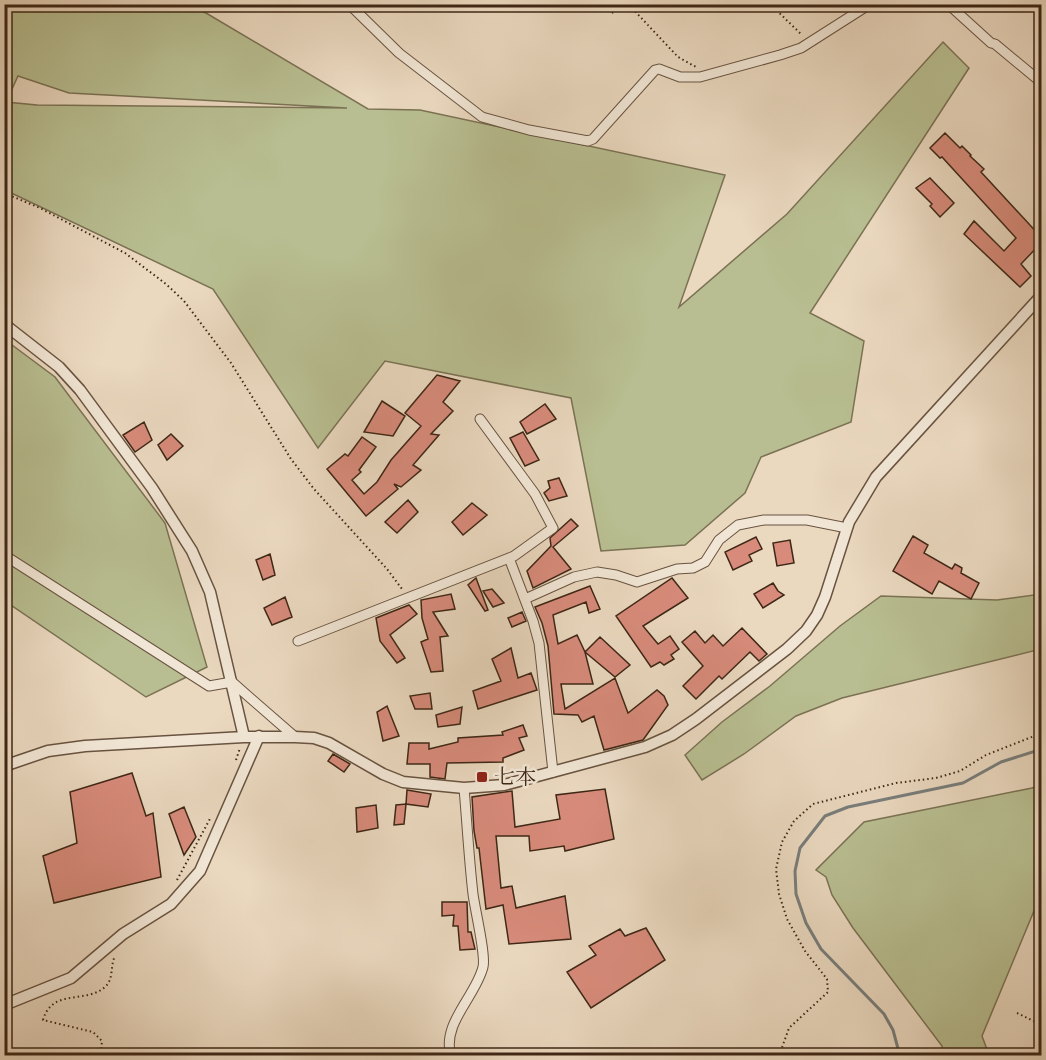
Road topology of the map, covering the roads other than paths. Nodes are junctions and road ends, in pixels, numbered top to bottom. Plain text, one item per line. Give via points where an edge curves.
1 (349, 4) edge
2 (870, 4) edge
3 (948, 4) edge
4 (1041, 83) edge
5 (1041, 295) edge
6 (4, 324) edge
7 (480, 419) dead end
8 (847, 528) junction
9 (4, 555) edge
10 (509, 558) junction
11 (525, 599) junction
12 (298, 641) dead end
13 (232, 682) junction
14 (244, 736) junction
15 (259, 736) junction
16 (295, 737) junction
17 (4, 766) edge
18 (553, 772) junction
19 (464, 788) junction
20 (4, 1005) edge
21 (451, 1056) edge

1 - 2 street via 399,53 483,117 588,141 655,70 700,77 780,55 801,48
3 - 4 street
5 - 8 street via 876,477
6 - 13 street via 59,367 80,390 173,519 210,592
7 - 10 street via 535,494 553,528
8 - 11 street via 807,520 764,520 738,525 719,540 705,562 693,568 637,582 597,572 574,577
8 - 18 street via 817,615 788,649 672,735 645,747
9 - 13 street via 209,686
10 - 11 street
10 - 12 street
11 - 18 street via 539,643
13 - 14 street
13 - 16 street
14 - 15 street
14 - 17 street via 85,746 48,751
15 - 16 street
15 - 20 street via 200,871 171,904 123,934 71,978
16 - 19 street via 329,743 403,782
18 - 19 street via 504,785
19 - 21 street via 484,964 450,1034

